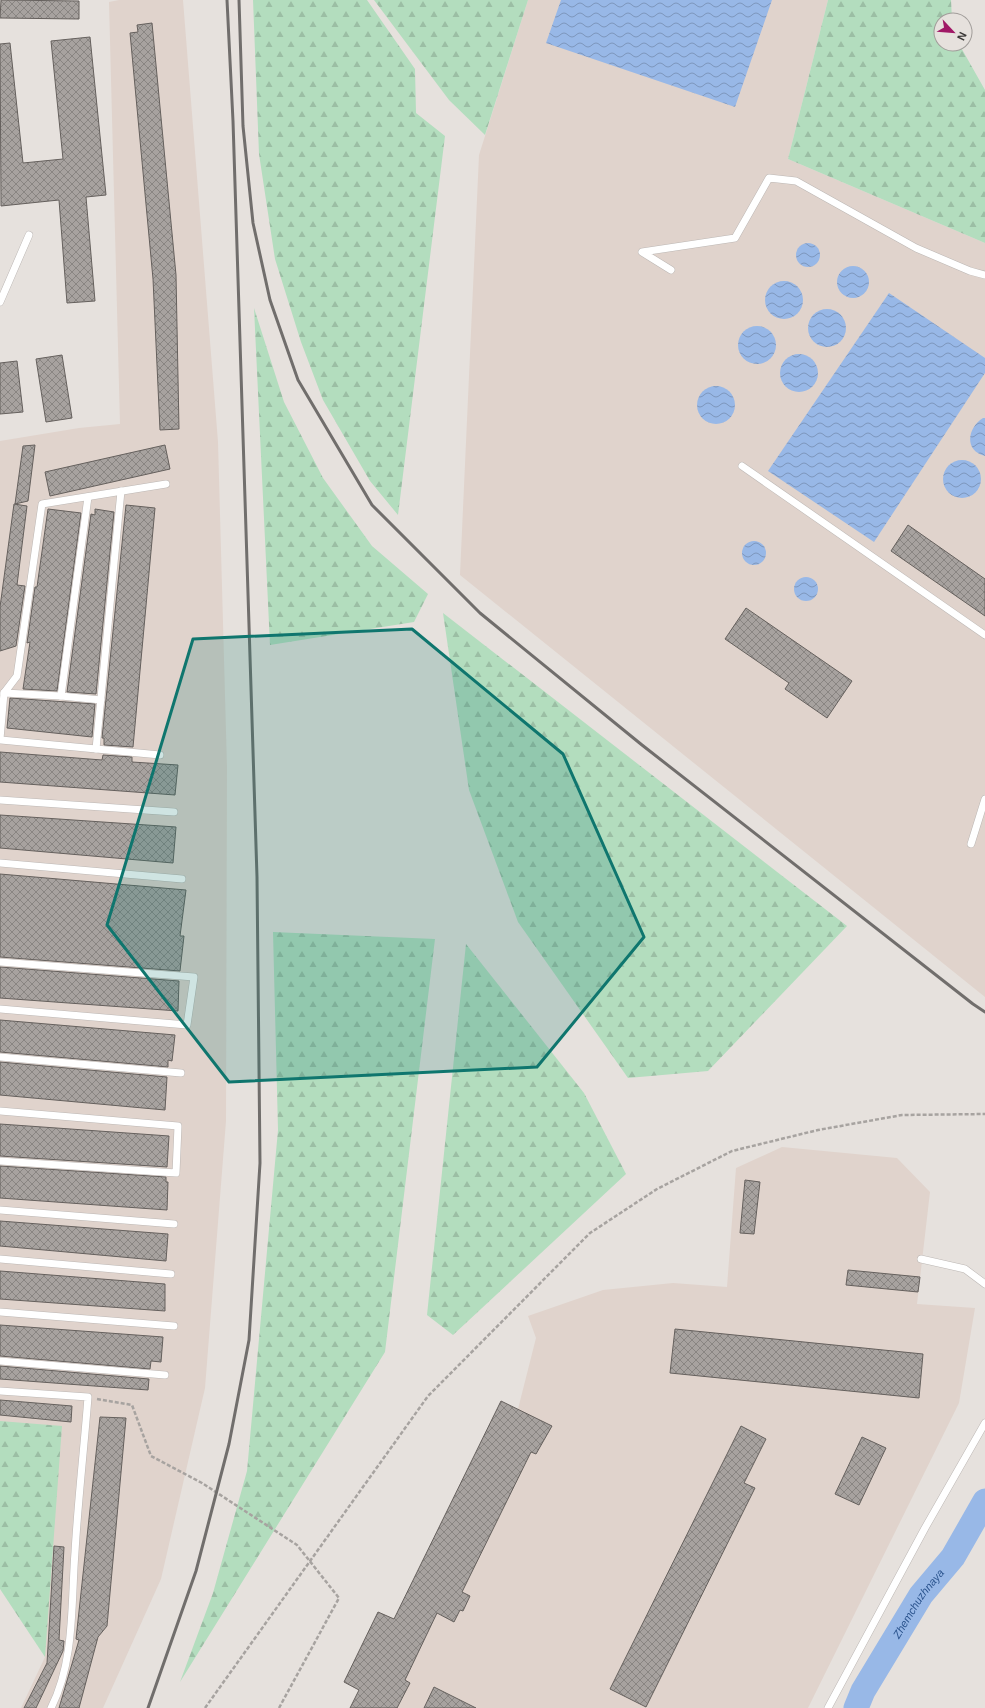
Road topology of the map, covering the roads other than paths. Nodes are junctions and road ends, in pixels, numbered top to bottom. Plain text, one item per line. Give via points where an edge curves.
1 (29, 235) dead end
2 (670, 270) dead end
3 (985, 276) edge
4 (0, 302) edge
5 (742, 466) dead end
6 (166, 484) dead end
7 (121, 491) junction
8 (88, 497) junction
9 (985, 634) edge
10 (4, 693) junction
11 (61, 696) junction
12 (101, 700) junction
13 (0, 739) edge
14 (96, 749) junction
15 (160, 755) dead end
16 (985, 799) edge
17 (0, 800) edge
18 (174, 812) dead end
19 (971, 844) dead end
20 (0, 863) edge
21 (182, 879) dead end
22 (0, 962) edge
23 (0, 1009) edge
24 (0, 1057) edge
25 (181, 1074) dead end
26 (0, 1111) edge
27 (0, 1161) edge
28 (0, 1210) edge
29 (174, 1224) dead end
30 (0, 1259) edge
31 (921, 1259) dead end
32 (171, 1274) dead end
33 (985, 1284) edge
34 (0, 1312) edge
35 (174, 1326) dead end
36 (0, 1361) edge
37 (165, 1375) dead end
38 (0, 1391) edge
39 (985, 1423) edge
40 (51, 1708) edge
41 (828, 1708) edge

1 - 4 lane
2 - 3 lane via 642,252 735,238 769,178 796,181 916,248
5 - 9 lane
6 - 7 lane
7 - 8 lane
7 - 12 lane
8 - 10 lane via 42,504 17,676
8 - 11 lane
10 - 11 lane
10 - 13 lane
11 - 12 lane
12 - 14 lane
13 - 14 lane
14 - 15 lane
16 - 19 lane
17 - 18 lane
20 - 21 lane
22 - 23 lane via 194,977 187,1025
24 - 25 lane
26 - 27 lane via 178,1126 176,1173
28 - 29 lane
30 - 32 lane
31 - 33 lane via 965,1269
34 - 35 lane
36 - 37 lane
38 - 40 lane via 88,1397 69,1650
39 - 41 lane

